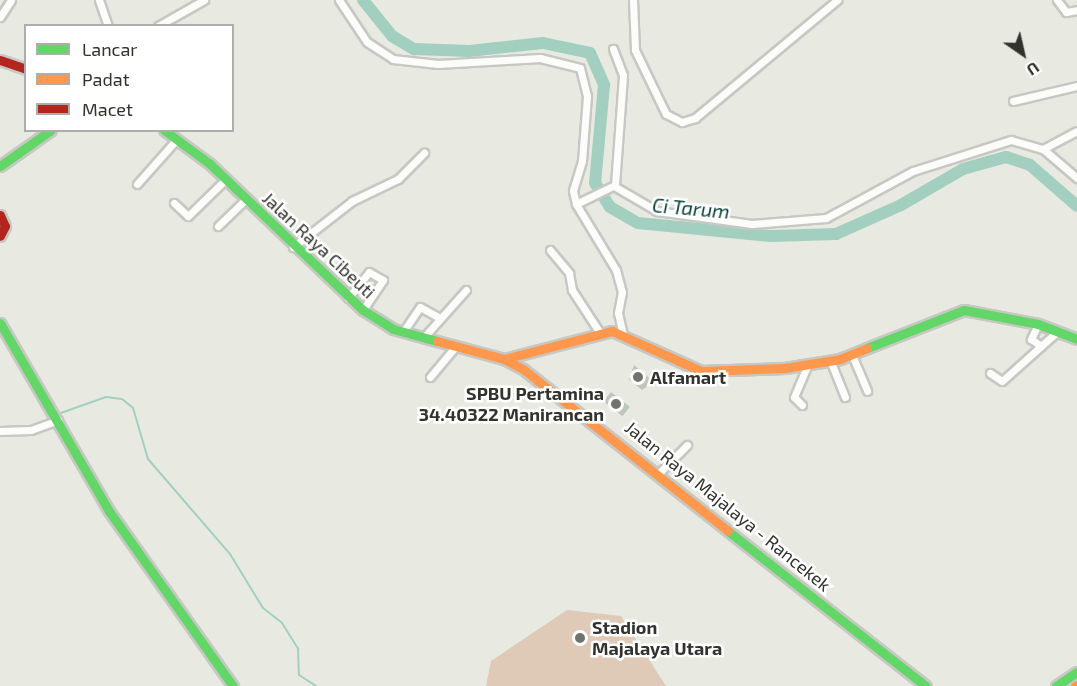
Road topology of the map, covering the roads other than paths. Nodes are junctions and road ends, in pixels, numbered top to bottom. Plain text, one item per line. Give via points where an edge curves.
1 (11, 0) edge
2 (99, 0) edge
3 (204, 0) edge
4 (339, 0) edge
5 (633, 0) edge
6 (837, 0) edge
7 (1057, 0) edge
8 (1077, 10) edge
9 (0, 17) edge
10 (107, 24) edge
11 (162, 24) edge
12 (613, 49) dead end
13 (0, 60) edge
14 (24, 68) edge
15 (1077, 86) edge
16 (1012, 101) dead end
17 (1077, 131) edge
18 (48, 132) edge
19 (167, 132) edge
20 (177, 139) junction
21 (1043, 149) junction
22 (424, 153) dead end
23 (0, 166) edge
24 (1077, 178) edge
25 (225, 179) junction
26 (137, 184) dead end
27 (613, 187) junction
28 (246, 199) junction
29 (174, 203) dead end
30 (578, 204) junction
31 (0, 215) edge
32 (218, 226) dead end
33 (0, 236) edge
34 (293, 247) junction
35 (550, 250) dead end
36 (466, 290) dead end
37 (348, 298) junction
38 (363, 310) junction
39 (440, 318) junction
40 (0, 323) edge
41 (1038, 324) junction
42 (403, 332) junction
43 (1058, 332) junction
44 (600, 333) junction
45 (623, 334) junction
46 (424, 337) junction
47 (1077, 339) edge
48 (1041, 346) junction
49 (455, 347) junction
50 (852, 355) junction
51 (504, 359) junction
52 (830, 360) junction
53 (808, 364) junction
54 (990, 373) dead end
55 (430, 377) dead end
56 (867, 391) dead end
57 (845, 397) dead end
58 (802, 405) dead end
59 (57, 418) junction
60 (0, 431) edge
61 (687, 445) dead end
62 (658, 474) junction
63 (1077, 672) edge
64 (233, 686) edge
65 (926, 686) edge
66 (1056, 686) edge

1 - 9 street
2 - 10 street
3 - 11 street
4 - 30 street via 367,42 393,59 438,64 540,58 580,68 587,96 582,161 573,191
5 - 6 street via 635,50 666,114 682,122 695,118
7 - 8 street via 1066,12
12 - 27 street via 623,75
13 - 14 street
15 - 16 street
17 - 21 street
18 - 23 street
19 - 20 street, Jalan Raya Cibeuti
20 - 25 street, Jalan Raya Cibeuti
20 - 26 street
21 - 24 street
21 - 27 street via 1011,140 984,147 913,171 826,218 752,224 657,211
22 - 34 street via 398,179 352,201
25 - 28 street, Jalan Raya Cibeuti
25 - 29 street via 188,216
27 - 30 street
28 - 32 street
28 - 34 street, Jalan Raya Cibeuti
30 - 45 street via 616,270 622,292 618,313
31 - 33 street via 4,226
34 - 37 street, Jalan Raya Cibeuti
35 - 44 street via 569,273 572,290
36 - 39 street
37 - 38 street, Jalan Raya Cibeuti
37 - 38 street via 369,272 382,280
38 - 42 street, Jalan Raya Cibeuti
39 - 42 street via 420,307
39 - 46 street
40 - 59 street
41 - 43 street
41 - 48 street via 1031,339
41 - 50 street via 974,310 953,312
42 - 46 street, Jalan Raya Cibeuti
43 - 47 street
43 - 48 street
44 - 45 street
44 - 51 street
45 - 53 street via 701,371 728,373
46 - 49 street, Jalan Raya Cibeuti
48 - 54 street via 1002,381
49 - 51 street, Jalan Raya Cibeuti
49 - 55 street
50 - 52 street
50 - 56 street
51 - 62 street, Jalan Raya Majalaya - Rancekek via 610,432
52 - 53 street
52 - 57 street
53 - 58 street via 794,397
59 - 60 street via 31,430
59 - 64 street via 109,511
61 - 62 street
62 - 65 street, Jalan Raya Majalaya - Rancekek
63 - 66 street

